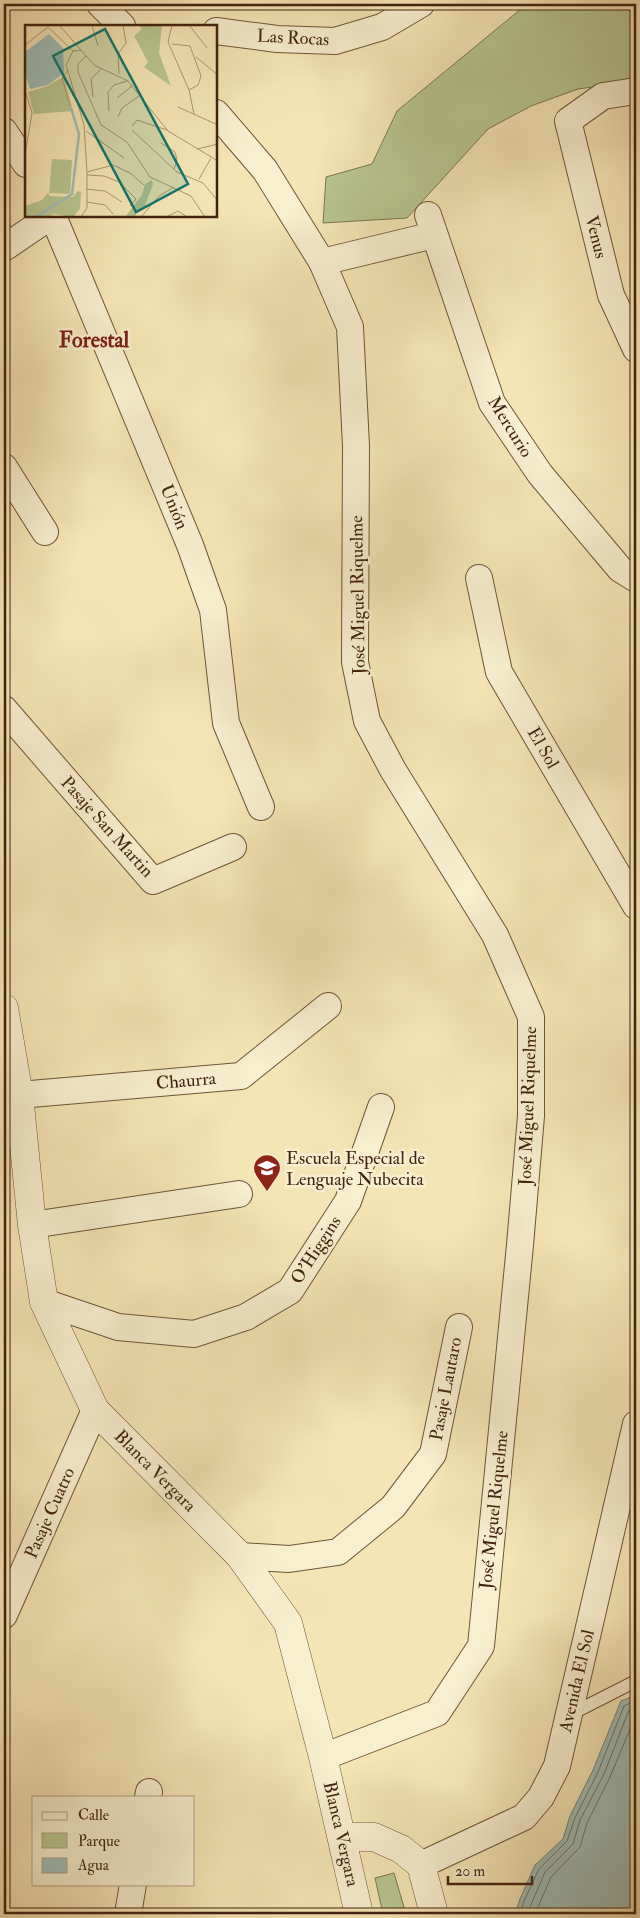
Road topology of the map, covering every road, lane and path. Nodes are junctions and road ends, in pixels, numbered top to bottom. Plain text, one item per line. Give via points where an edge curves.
1 (100, 4) edge
2 (421, 4) edge
3 (121, 25) edge
4 (218, 31) edge
5 (636, 91) edge
6 (218, 115) edge
7 (4, 132) edge
8 (25, 163) edge
9 (49, 218) edge
10 (53, 218) edge
11 (4, 248) edge
12 (322, 262) junction
13 (636, 349) edge
14 (4, 467) edge
15 (45, 532) dead end
16 (479, 578) dead end
17 (636, 579) edge
18 (4, 709) edge
19 (261, 807) dead end
20 (233, 847) dead end
21 (636, 906) edge
22 (328, 1006) dead end
23 (4, 1008) edge
24 (19, 1095) junction
25 (381, 1108) dead end
26 (239, 1194) dead end
27 (32, 1225) junction
28 (44, 1302) junction
29 (459, 1328) dead end
30 (95, 1410) junction
31 (636, 1424) edge
32 (240, 1556) junction
33 (4, 1615) edge
34 (636, 1681) edge
35 (569, 1715) junction
36 (323, 1758) junction
37 (342, 1837) junction
38 (420, 1865) junction
39 (133, 1886) edge
40 (128, 1914) edge
41 (359, 1914) edge
42 (434, 1914) edge

1 - 3 street
2 - 4 street, Las Rocas via 382,27 335,41 277,39
5 - 13 street, Venus via 603,96 568,121 611,295
6 - 12 street, José Miguel Riquelme via 265,170
7 - 8 street
9 - 11 street
10 - 19 street, Unión via 190,545 213,610 226,723
12 - 17 street, Mercurio via 431,225 492,403 540,474 620,569
12 - 36 street, José Miguel Riquelme via 350,327 356,446 356,662 367,721 393,770 495,935 531,1017 530,1126 481,1646 437,1713
14 - 15 street
16 - 21 street, El Sol via 499,672
18 - 20 street, Pasaje San Martin via 153,881
22 - 24 street, Chaurra via 242,1076
23 - 24 street, Blanca Vergara
24 - 27 street, Blanca Vergara
25 - 28 street, O'Higgins via 348,1202 290,1291 253,1313 194,1334 118,1326
26 - 27 street
27 - 28 street, Blanca Vergara
28 - 30 street, Blanca Vergara
29 - 32 street, Pasaje Lautaro via 433,1454 393,1507 338,1552 289,1559
30 - 32 street, Blanca Vergara
30 - 33 street, Pasaje Cuatro
31 - 35 street, Avenida El Sol
32 - 36 street, Blanca Vergara via 288,1623
34 - 35 lane
35 - 38 street, Avenida El Sol via 557,1766 541,1797 524,1817
36 - 37 street, Blanca Vergara
37 - 38 street via 374,1837 401,1849
37 - 41 street, Blanca Vergara
38 - 42 street
39 - 40 street

